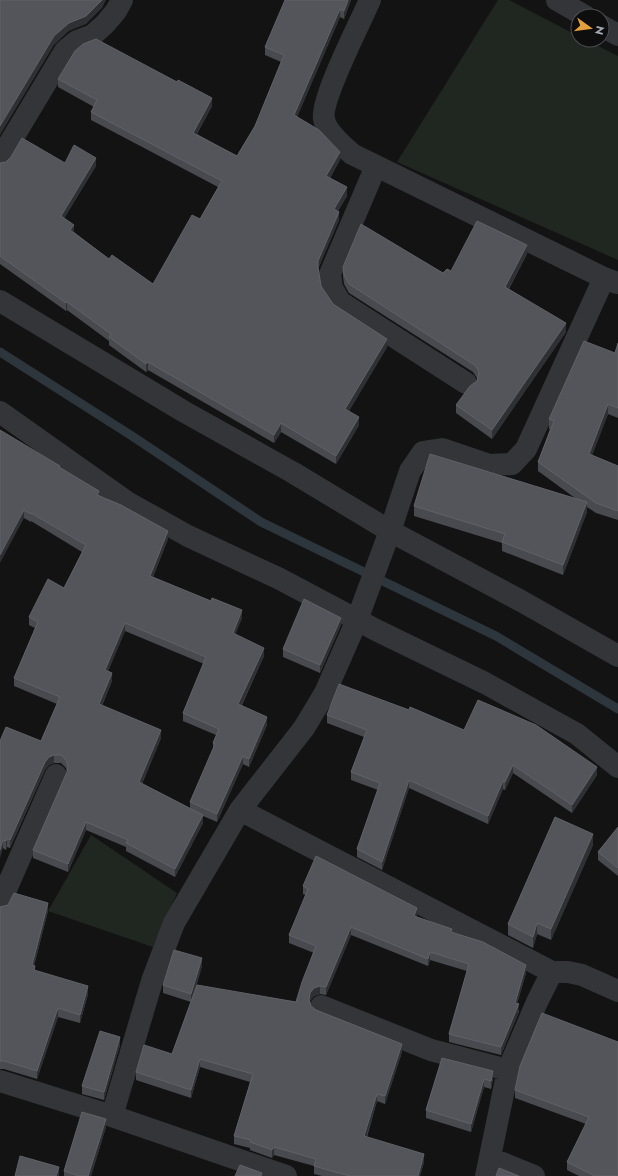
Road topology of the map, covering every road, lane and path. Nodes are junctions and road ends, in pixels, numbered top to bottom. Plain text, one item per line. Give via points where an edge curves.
1 (122, 0) edge
2 (370, 0) edge
3 (557, 0) edge
4 (571, 8) edge
5 (0, 159) edge
6 (376, 166) junction
7 (611, 281) edge
8 (0, 301) edge
9 (466, 383) dead end
10 (0, 412) edge
11 (390, 531) junction
12 (357, 620) junction
13 (618, 656) edge
14 (618, 767) edge
15 (56, 775) dead end
16 (240, 810) junction
17 (0, 903) edge
18 (552, 972) junction
19 (618, 991) edge
20 (321, 1006) dead end
21 (508, 1070) junction
22 (0, 1081) edge
23 (112, 1116) junction
24 (488, 1167) edge
25 (286, 1176) edge
26 (534, 1176) edge

1 - 5 street via 106,24 93,35 77,41 65,51
2 - 6 street via 327,94 323,118 333,137 352,154
3 - 4 street
6 - 7 street
6 - 9 street via 330,274 332,288 340,302
7 - 11 street via 526,449 512,464 489,465 442,449 423,452 410,471
8 - 11 street
10 - 12 street via 127,502 188,536 280,579
11 - 12 street
11 - 13 street
12 - 14 street via 485,683 577,734
12 - 16 street via 325,693 304,728
15 - 17 street
16 - 18 street
16 - 23 street via 174,923 152,982
18 - 19 street via 582,975
18 - 21 street
20 - 21 street via 431,1050
21 - 24 street
22 - 23 street
23 - 25 street
24 - 26 street

